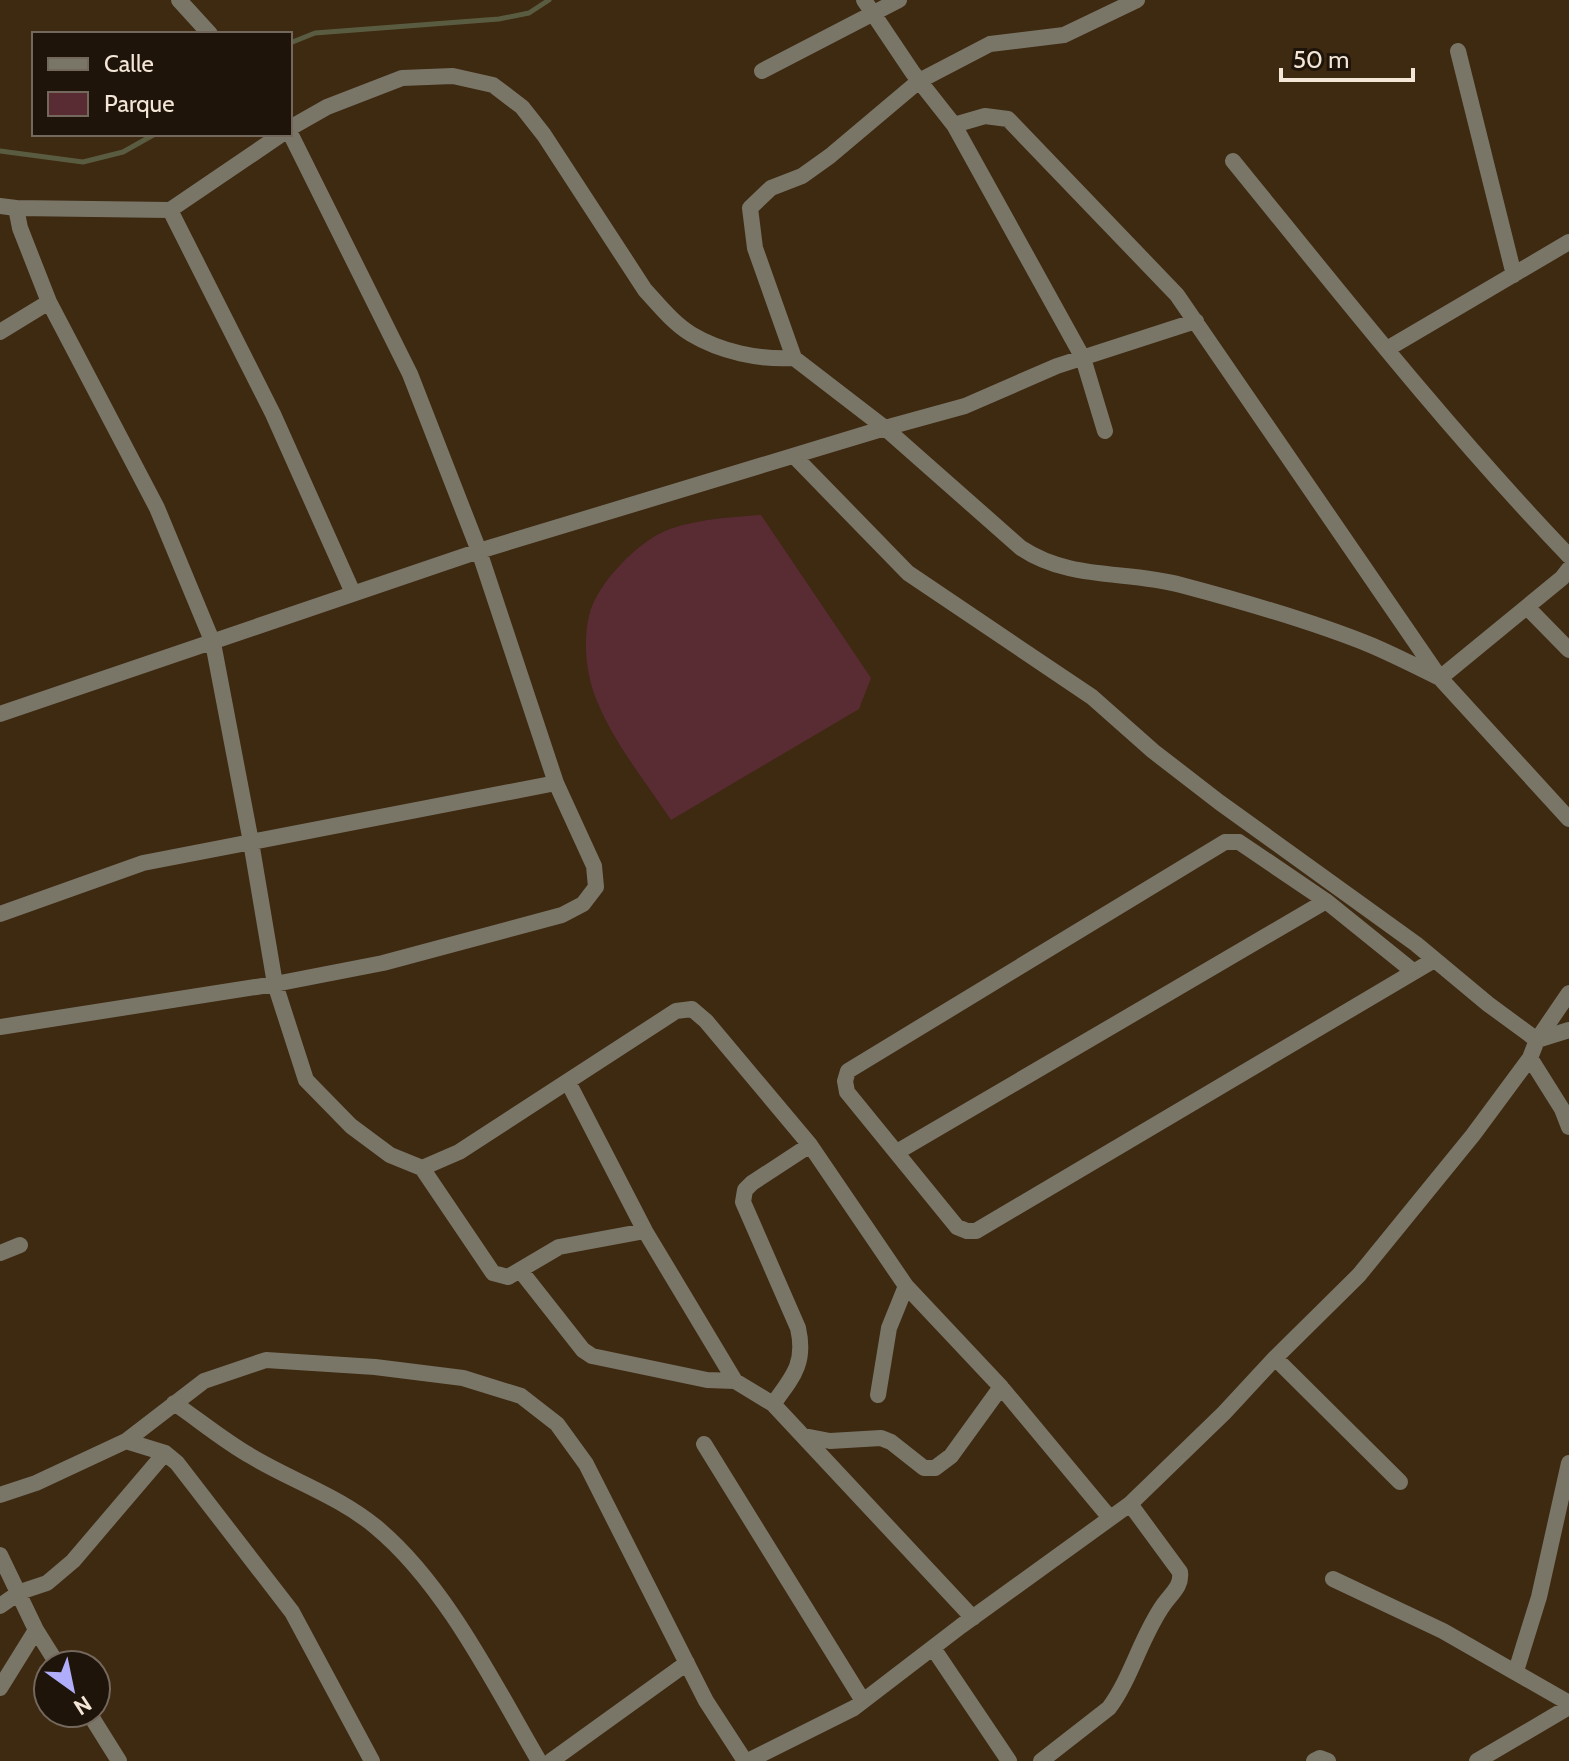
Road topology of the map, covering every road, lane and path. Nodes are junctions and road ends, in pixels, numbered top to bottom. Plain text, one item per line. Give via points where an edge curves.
1 (899, 0) edge
2 (1137, 0) edge
3 (183, 1) edge
4 (868, 6) edge
5 (208, 32) edge
6 (1458, 51) dead end
7 (762, 71) dead end
8 (919, 81) junction
9 (954, 125) junction
10 (292, 130) edge
11 (292, 135) edge
12 (279, 136) edge
13 (1233, 161) dead end
14 (8, 207) edge
15 (170, 210) junction
16 (1569, 242) edge
17 (1514, 275) junction
18 (49, 302) junction
19 (1196, 321) junction
20 (0, 332) edge
21 (1387, 349) junction
22 (794, 358) junction
23 (1083, 358) junction
24 (885, 428) junction
25 (1105, 431) dead end
26 (795, 457) junction
27 (479, 551) junction
28 (1569, 556) edge
29 (1567, 577) edge
30 (353, 593) junction
31 (1527, 607) junction
32 (213, 643) junction
33 (1569, 650) edge
34 (1440, 678) junction
35 (0, 714) edge
36 (556, 783) junction
37 (1569, 819) edge
38 (251, 842) junction
39 (1326, 901) junction
40 (0, 914) edge
41 (1434, 960) junction
42 (1414, 972) junction
43 (275, 984) junction
44 (1569, 993) edge
45 (0, 1027) edge
46 (1569, 1030) edge
47 (1537, 1040) junction
48 (1530, 1058) junction
49 (568, 1082) junction
50 (1569, 1127) edge
51 (810, 1145) junction
52 (897, 1152) junction
53 (422, 1168) junction
54 (645, 1231) junction
55 (20, 1245) dead end
56 (0, 1253) edge
57 (520, 1270) junction
58 (906, 1286) junction
59 (1275, 1358) junction
60 (735, 1381) junction
61 (1001, 1387) junction
62 (878, 1395) dead end
63 (174, 1403) junction
64 (773, 1404) junction
65 (804, 1436) junction
66 (126, 1441) junction
67 (704, 1444) dead end
68 (165, 1453) junction
69 (1568, 1474) edge
70 (1400, 1482) dead end
71 (0, 1495) edge
72 (1130, 1504) junction
73 (1110, 1518) junction
74 (0, 1555) edge
75 (1333, 1579) dead end
76 (20, 1592) junction
77 (0, 1606) edge
78 (973, 1618) junction
79 (36, 1630) junction
80 (933, 1648) junction
81 (48, 1649) edge
82 (687, 1663) junction
83 (1516, 1671) junction
84 (0, 1688) edge
85 (863, 1701) junction
86 (1569, 1705) edge
87 (99, 1729) edge
88 (1480, 1760) edge
89 (119, 1761) edge
90 (372, 1761) edge
91 (539, 1761) edge
92 (551, 1761) edge
93 (746, 1761) edge
94 (1009, 1761) edge
95 (1041, 1761) edge
96 (1314, 1761) edge
97 (1328, 1761) edge

1 - 4 street
2 - 8 street via 1064,35 990,44
3 - 5 street
4 - 7 street
4 - 8 street
6 - 17 street
8 - 9 street
8 - 22 street via 830,156 802,176 771,188 750,208 755,248
9 - 19 street via 985,116 1008,119
9 - 23 street
10 - 22 street via 327,107 402,78 453,76 493,85 522,107 544,135 665,313 691,334 730,350 765,360
11 - 27 street via 410,374
12 - 15 street
13 - 21 street
14 - 15 street
14 - 18 street
15 - 30 street via 273,414
16 - 17 street
17 - 21 street
18 - 20 street
18 - 32 street via 157,508
19 - 23 street
19 - 34 street
21 - 28 street
22 - 24 street
23 - 24 street via 965,406
23 - 25 street
24 - 26 street
24 - 34 street via 1041,561 1065,570 1180,585 1282,614 1372,646
26 - 27 street
26 - 41 street via 908,573 1092,697 1219,802
27 - 30 street
27 - 36 street
29 - 31 street
30 - 32 street
31 - 33 street
31 - 34 street
32 - 35 street
32 - 38 street
34 - 37 street
36 - 38 street
36 - 43 street via 594,866 596,887 583,904 562,915 383,963
38 - 40 street via 143,863
38 - 43 street
39 - 42 street
39 - 52 street
39 - 52 street via 1239,842 1225,842 848,1071 847,1092
41 - 42 street
41 - 47 street
42 - 52 street via 976,1231 957,1227
43 - 45 street
43 - 53 street via 306,1080 351,1126 390,1155
44 - 47 street
46 - 47 street
47 - 48 street
48 - 50 street
48 - 59 street via 1359,1275
49 - 51 street via 676,1011 692,1009
49 - 53 street via 459,1152
49 - 54 street
51 - 58 street
51 - 64 street via 752,1183 743,1202 803,1347 794,1376
53 - 57 street via 493,1273 508,1277
54 - 57 street via 559,1247
54 - 60 street
55 - 56 street
57 - 60 street via 592,1356
58 - 61 street
58 - 62 street via 889,1328
59 - 70 street
59 - 72 street
60 - 64 street
61 - 65 street via 951,1456 935,1468 924,1468 881,1438 830,1441
61 - 73 street
63 - 66 street
63 - 82 street via 204,1381 266,1360 463,1378 521,1396 557,1424 586,1464
63 - 91 street via 248,1455 376,1526 426,1577
64 - 65 street
65 - 78 street
66 - 68 street
66 - 71 street
67 - 85 street
68 - 76 street via 73,1561 47,1583
68 - 90 street via 292,1612
69 - 83 street
72 - 73 street
72 - 95 street via 1180,1572 1179,1586 1143,1639 1109,1708
73 - 78 street
74 - 76 street
75 - 83 street
76 - 77 street
76 - 79 street
78 - 80 street
79 - 81 street
79 - 84 street
80 - 85 street
80 - 94 street
82 - 92 street
82 - 93 street
83 - 86 street
85 - 93 street
86 - 88 street
87 - 89 street
96 - 97 street

